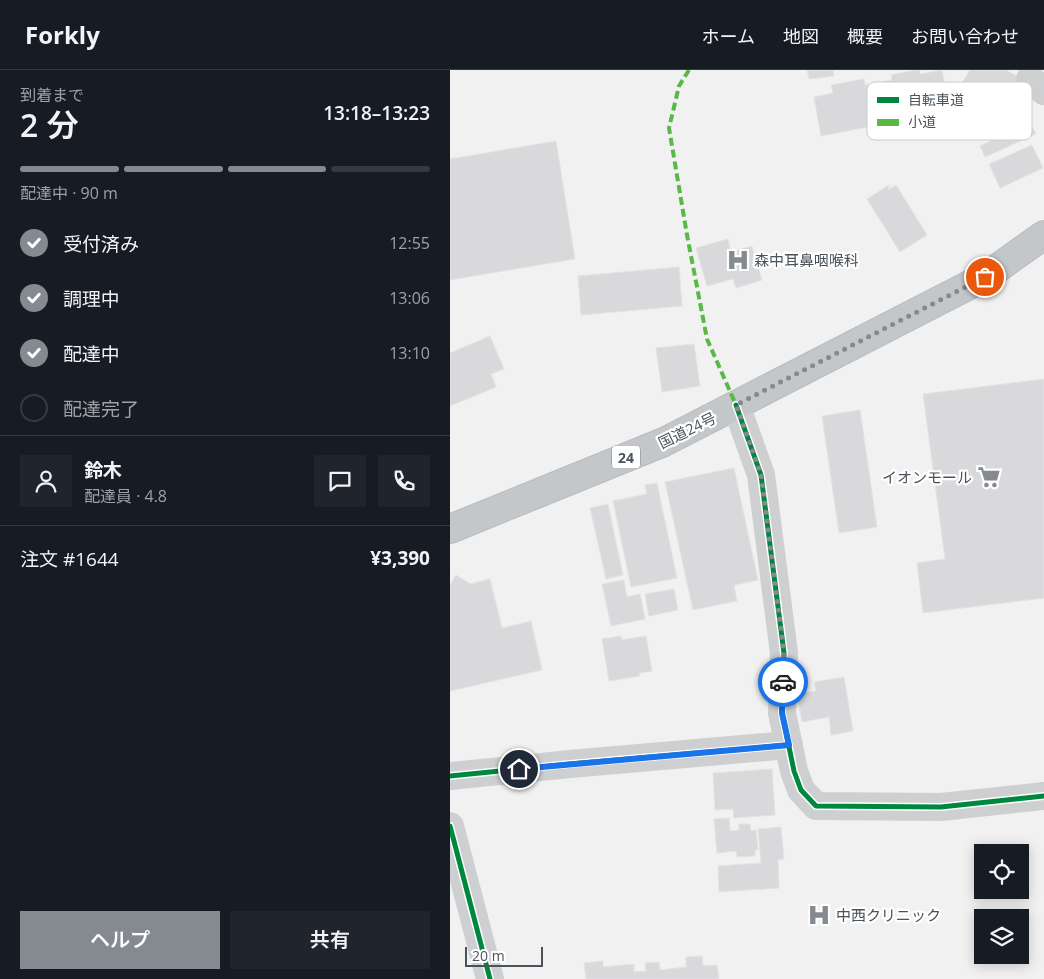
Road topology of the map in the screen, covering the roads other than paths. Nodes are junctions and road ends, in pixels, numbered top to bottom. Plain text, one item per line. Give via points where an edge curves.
1 (1044, 235) edge
2 (736, 405) junction
3 (450, 529) edge
4 (789, 745) junction
5 (450, 776) edge
6 (1044, 796) edge
7 (450, 826) edge
8 (490, 979) edge

1 - 2 highway, 国道24号 / 24 via 985,277
2 - 3 highway, 国道24号 / 24 via 664,442
2 - 4 street via 761,474 784,653 782,713
4 - 5 street
4 - 6 street via 801,790 816,806 941,807
7 - 8 street

